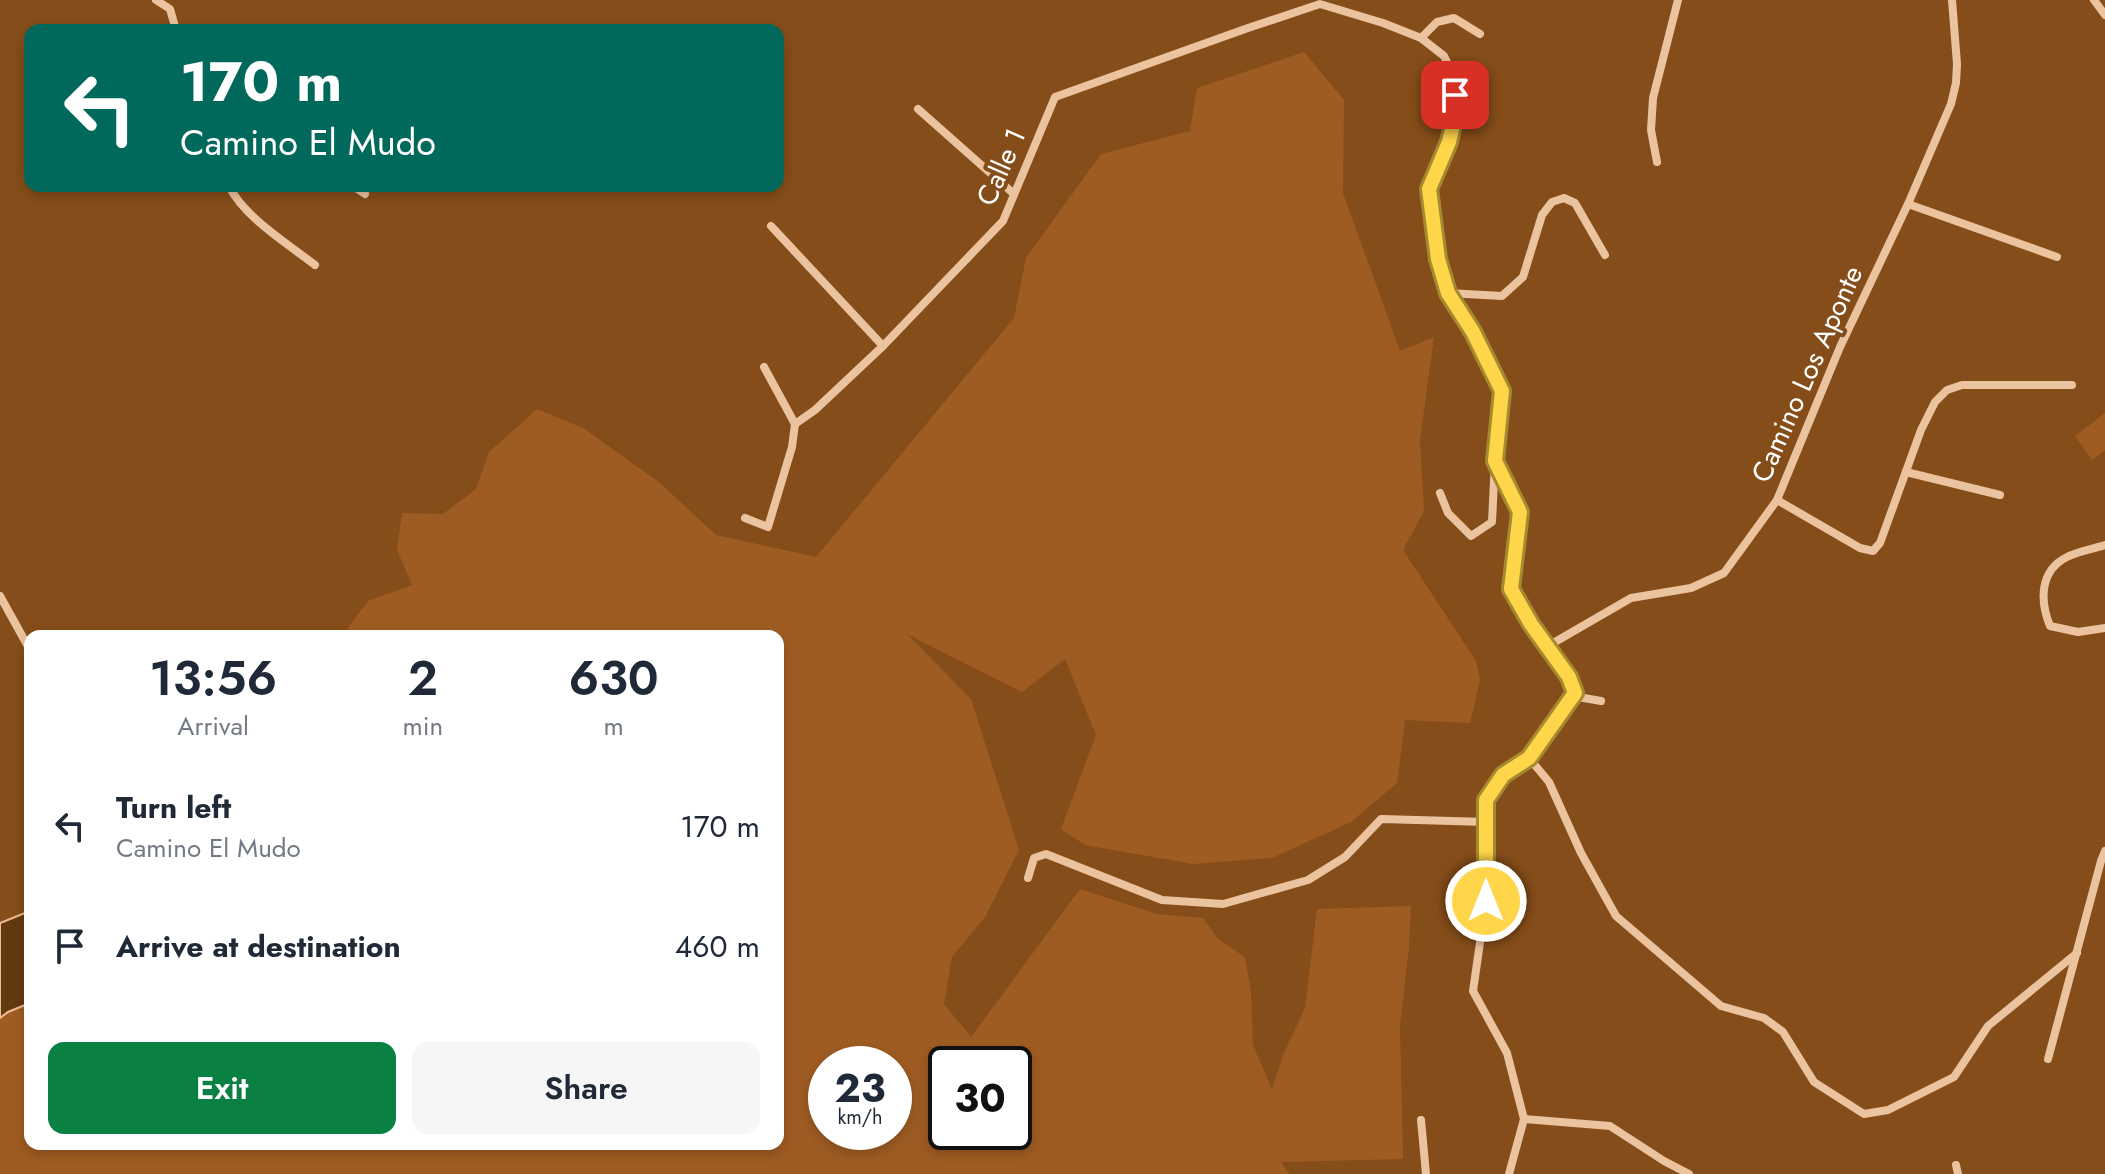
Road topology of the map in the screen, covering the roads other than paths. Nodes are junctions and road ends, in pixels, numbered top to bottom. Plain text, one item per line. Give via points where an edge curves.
1 (156, 0) edge
2 (1300, 0) edge
3 (1678, 0) edge
4 (1952, 0) edge
5 (2094, 0) edge
6 (1305, 9) junction
7 (2105, 15) edge
8 (174, 24) edge
9 (1480, 34) dead end
10 (1421, 38) junction
11 (918, 109) dead end
12 (1657, 162) dead end
13 (233, 192) edge
14 (362, 192) edge
15 (365, 194) dead end
16 (1014, 194) junction
17 (1908, 204) junction
18 (771, 226) dead end
19 (1605, 255) dead end
20 (2057, 257) dead end
21 (315, 265) dead end
22 (1448, 293) junction
23 (883, 346) junction
24 (764, 367) dead end
25 (2072, 385) dead end
26 (795, 424) junction
27 (1495, 461) junction
28 (1906, 472) junction
29 (1440, 493) dead end
30 (2000, 495) dead end
31 (1777, 500) junction
32 (745, 518) dead end
33 (2105, 545) edge
34 (0, 596) edge
35 (2105, 628) edge
36 (24, 639) edge
37 (1548, 646) junction
38 (1575, 693) junction
39 (1601, 701) dead end
40 (1529, 758) junction
41 (1487, 822) junction
42 (2105, 851) edge
43 (1028, 878) dead end
44 (2077, 953) junction
45 (2048, 1059) dead end
46 (1524, 1119) junction
47 (1421, 1120) dead end
48 (1426, 1174) edge
49 (1509, 1174) edge
50 (1689, 1174) edge

1 - 8 street via 170,9
2 - 6 street
3 - 12 street via 1653,98
4 - 17 street, Camino Los Aponte via 1956,83
5 - 7 street
6 - 10 street via 1320,4
6 - 16 street, Calle 1 via 1055,97
9 - 10 street via 1454,18 1437,22
10 - 22 street via 1444,56 1454,77 1456,112 1429,189
11 - 16 street
13 - 21 street
14 - 15 street
16 - 23 street, Calle 1 via 1003,221
17 - 20 street
17 - 31 street, Camino Los Aponte via 1840,347
18 - 23 street
19 - 22 street via 1575,203 1564,198 1552,202 1542,215 1523,277 1502,296
22 - 27 street via 1502,391
23 - 26 street, Calle 1
24 - 26 street
25 - 28 street via 1962,385 1947,390 1921,430
26 - 32 street via 768,527
27 - 29 street via 1492,522 1471,536 1448,513
27 - 37 street via 1520,512 1511,589
28 - 30 street
28 - 31 street via 1873,551
31 - 37 street, Camino Los Aponte via 1724,573 1691,588 1631,598
33 - 35 street via 2058,563 2044,587 2043,609 2050,626 2078,632
34 - 36 street
37 - 38 street
38 - 39 street
38 - 40 street
40 - 41 street via 1503,775 1486,800
40 - 44 street via 1549,782 1616,916 1721,1006 1764,1018 1783,1032 1814,1082 1864,1114 1888,1110 1954,1077 1988,1026
41 - 43 street via 1381,819 1345,857 1308,880 1223,904 1162,900 1046,854 1034,858
41 - 46 street via 1486,901 1473,991 1507,1053
42 - 44 street
44 - 45 street
46 - 49 street
46 - 50 street via 1610,1126
47 - 48 street

